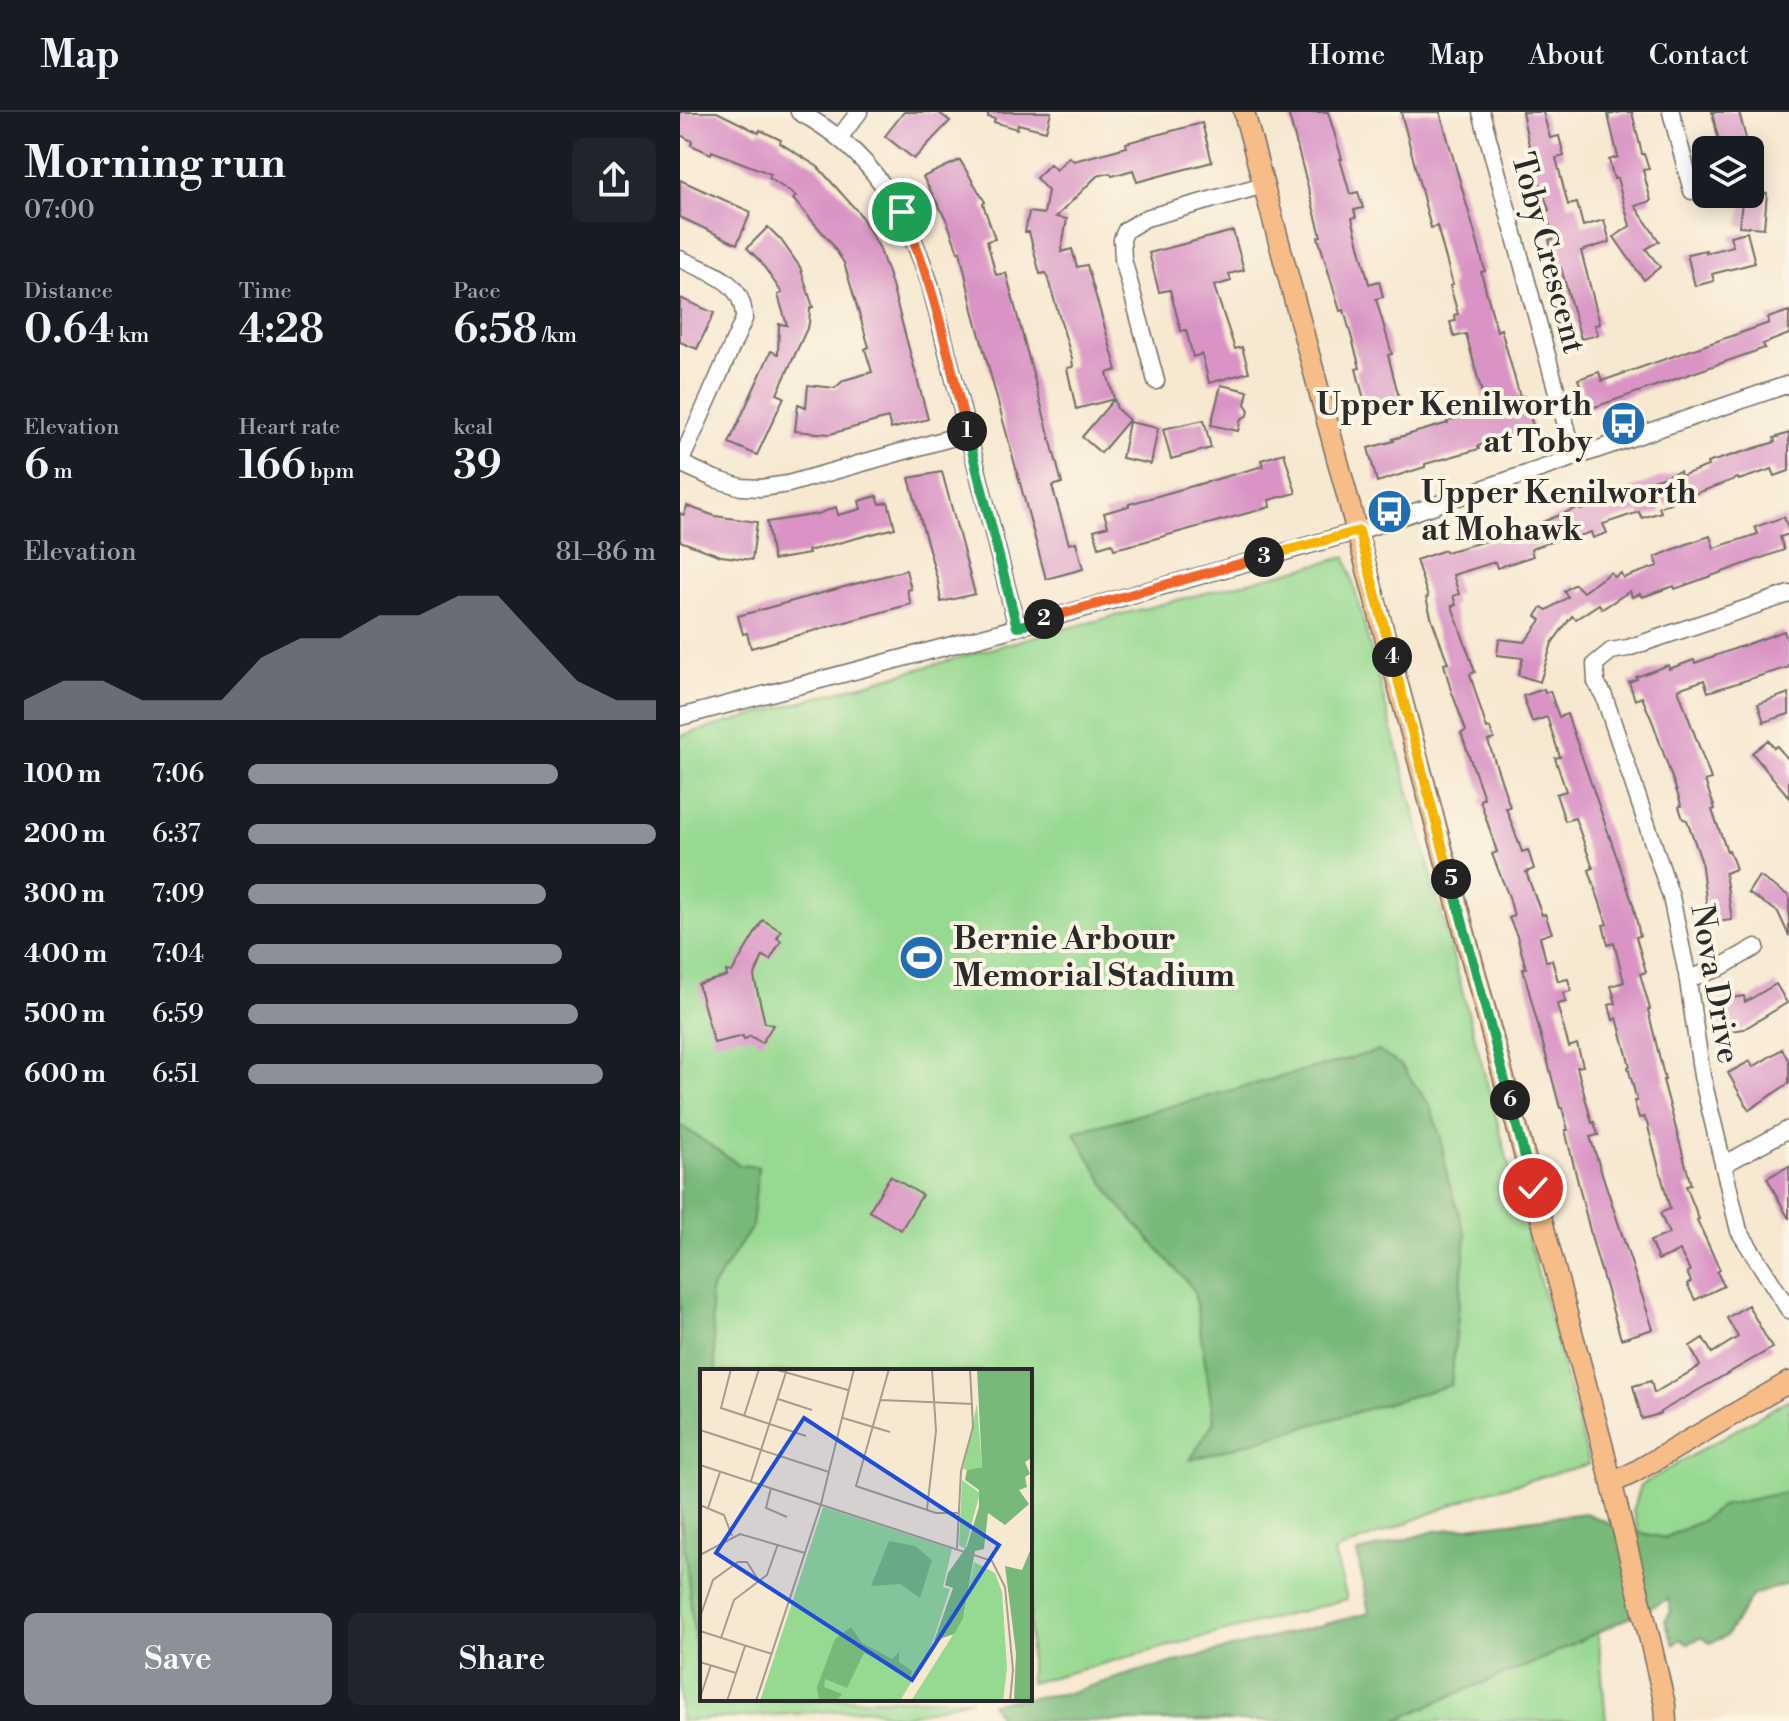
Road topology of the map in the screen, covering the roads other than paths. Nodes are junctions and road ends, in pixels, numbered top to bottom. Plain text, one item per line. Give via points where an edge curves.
1 (799, 112) edge
2 (859, 112) edge
3 (1244, 112) edge
4 (1481, 112) edge
5 (1671, 112) edge
6 (839, 138) junction
7 (1264, 185) junction
8 (1692, 191) dead end
9 (680, 259) edge
10 (1156, 381) dead end
11 (1789, 384) edge
12 (968, 433) junction
13 (1574, 455) junction
14 (680, 463) edge
15 (1359, 531) junction
16 (1789, 594) edge
17 (1017, 627) junction
18 (680, 717) edge
19 (1756, 947) dead end
20 (1688, 979) junction
21 (1789, 1129) edge
22 (1725, 1164) junction
23 (1789, 1310) edge
24 (1789, 1382) edge
25 (1612, 1483) junction
26 (1666, 1721) edge

1 - 6 street
2 - 6 street
3 - 7 main road
4 - 13 street, Toby Crescent
5 - 8 street
6 - 12 street via 881,179 917,246
7 - 10 street via 1146,218 1126,230 1123,259
7 - 15 main road
9 - 14 street via 730,283 745,311
11 - 13 street
12 - 14 street via 771,487 732,484
12 - 17 street
13 - 15 street
15 - 17 street
15 - 25 main road
16 - 20 street, Nova Drive via 1611,651 1595,664 1596,682 1671,897
17 - 18 street
19 - 20 street
20 - 22 street, Nova Drive via 1702,1076
21 - 22 street
22 - 23 street, Nova Drive via 1739,1231
24 - 25 main road
25 - 26 main road

